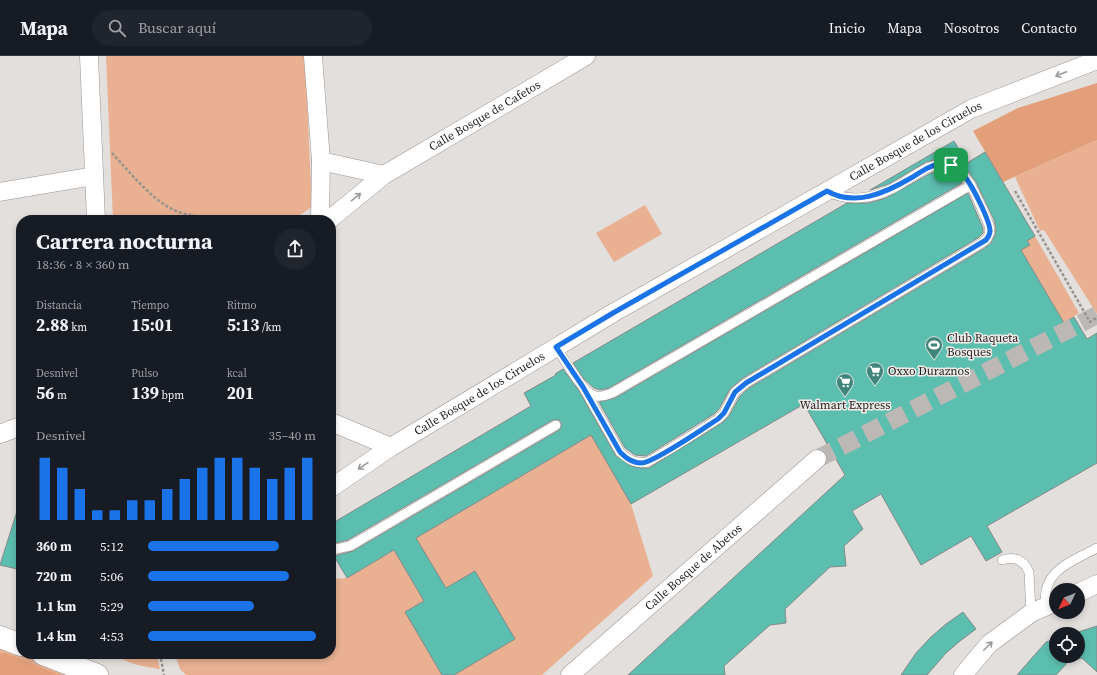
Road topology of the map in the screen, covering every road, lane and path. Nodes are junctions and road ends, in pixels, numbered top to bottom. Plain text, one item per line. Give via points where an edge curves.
1 (89, 56) edge
2 (313, 56) edge
3 (586, 56) edge
4 (1097, 60) edge
5 (92, 133) junction
6 (321, 161) junction
7 (384, 175) junction
8 (94, 176) junction
9 (971, 185) junction
10 (827, 191) junction
11 (0, 192) edge
12 (1015, 192) dead end
13 (96, 215) edge
14 (191, 215) edge
15 (320, 215) edge
16 (335, 215) edge
17 (1097, 320) edge
18 (556, 347) junction
19 (583, 387) junction
20 (336, 424) edge
21 (556, 425) dead end
22 (16, 428) edge
23 (0, 434) edge
24 (391, 447) junction
25 (817, 459) tunnel mouth
26 (336, 479) edge
27 (1097, 548) edge
28 (336, 549) edge
29 (1002, 560) dead end
30 (1097, 584) edge
31 (1085, 590) edge
32 (1044, 607) edge
33 (0, 637) edge
34 (16, 643) edge
35 (58, 659) edge
36 (160, 659) edge
37 (98, 675) edge
38 (164, 675) edge
39 (570, 675) edge
40 (963, 675) edge

1 - 5 street
2 - 6 street
3 - 7 street, Calle Bosque de Cafetos
4 -> 10 street, Calle Bosque de los Ciruelos via 971,109
5 - 8 street
5 - 14 path via 155,198 171,208
6 - 7 street
6 - 15 street
16 -> 7 street, Calle Bosque de Cafetos
8 - 11 street
8 - 13 street
9 - 10 lane via 959,171 944,163 929,168 892,189 871,196 846,198
9 - 19 lane via 612,393 597,396
9 - 19 lane via 988,222 990,232 986,240 746,383 735,392 718,419 654,459 641,463 629,460 620,452
10 - 18 street, Calle Bosque de los Ciruelos
12 - 17 path via 1090,322 1096,318
18 - 19 lane
18 - 24 street, Calle Bosque de los Ciruelos
20 - 24 street
21 - 28 lane via 350,546
22 - 23 street
24 -> 26 street, Calle Bosque de los Ciruelos
25 - 39 street, Calle Bosque de Abetos
27 - 32 lane via 1056,571 1047,584
29 - 32 lane via 1018,559 1027,567
30 - 31 street
40 -> 32 street via 989,644
33 - 34 main road
35 - 37 main road
36 - 38 path

